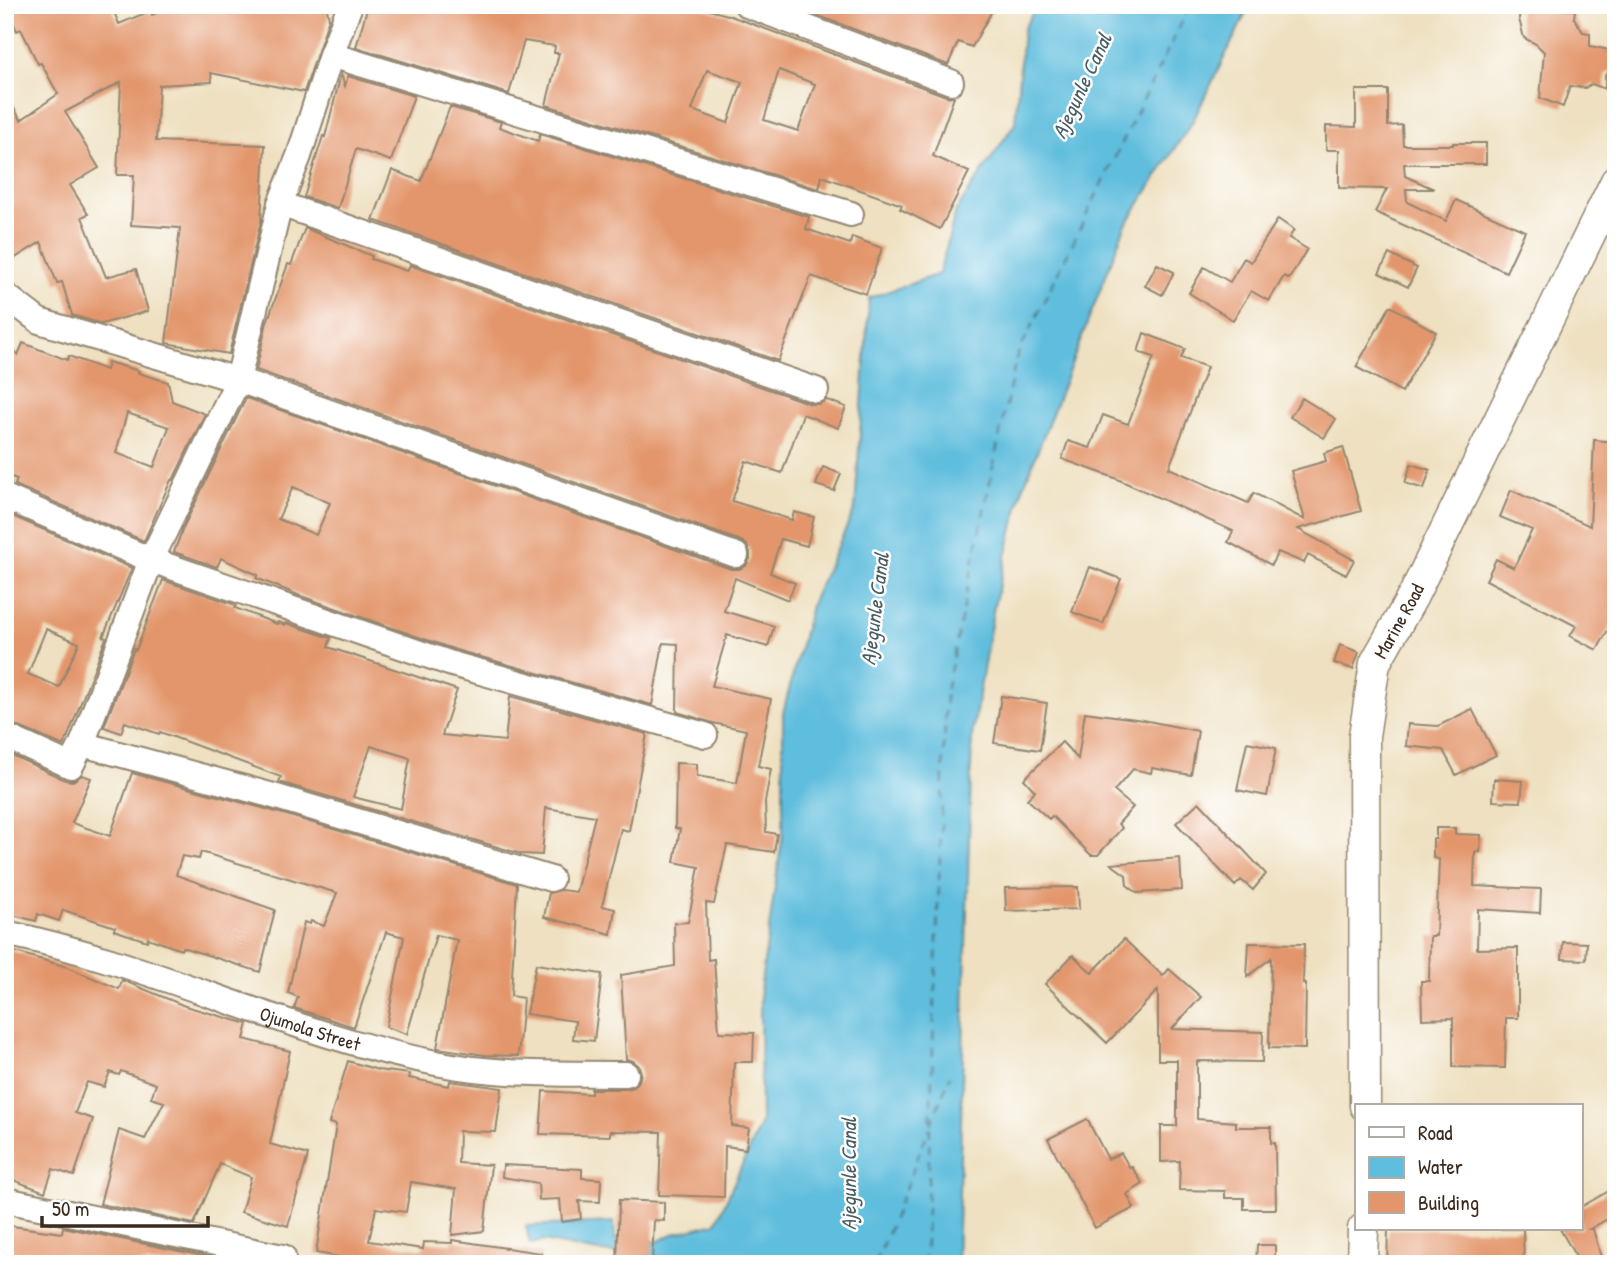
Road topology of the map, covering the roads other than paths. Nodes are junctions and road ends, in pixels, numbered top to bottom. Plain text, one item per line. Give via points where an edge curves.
1 (350, 5) edge
2 (747, 5) edge
3 (331, 55) junction
4 (951, 82) dead end
5 (1616, 181) edge
6 (280, 204) junction
7 (851, 214) dead end
8 (5, 295) edge
9 (238, 380) junction
10 (816, 390) dead end
11 (5, 497) edge
12 (736, 555) dead end
13 (151, 560) junction
14 (705, 735) dead end
15 (5, 736) edge
16 (82, 744) junction
17 (551, 879) dead end
18 (5, 933) edge
19 (626, 1074) dead end
20 (1366, 1104) edge
21 (5, 1200) edge
22 (1363, 1230) edge
23 (282, 1257) dead end
24 (1362, 1264) edge

1 - 3 street
2 - 4 street
3 - 6 street
3 - 7 street
5 - 20 street, Marine Road via 1423,576 1375,663 1364,736
6 - 9 street
6 - 10 street
8 - 9 street via 39,321
9 - 12 street
9 - 13 street
11 - 13 street
13 - 14 street via 453,664
13 - 16 street
15 - 16 street via 71,765
16 - 17 street
18 - 19 street, Ojumola Street via 60,944 279,1019 435,1063 488,1072
21 - 23 street
22 - 24 street

